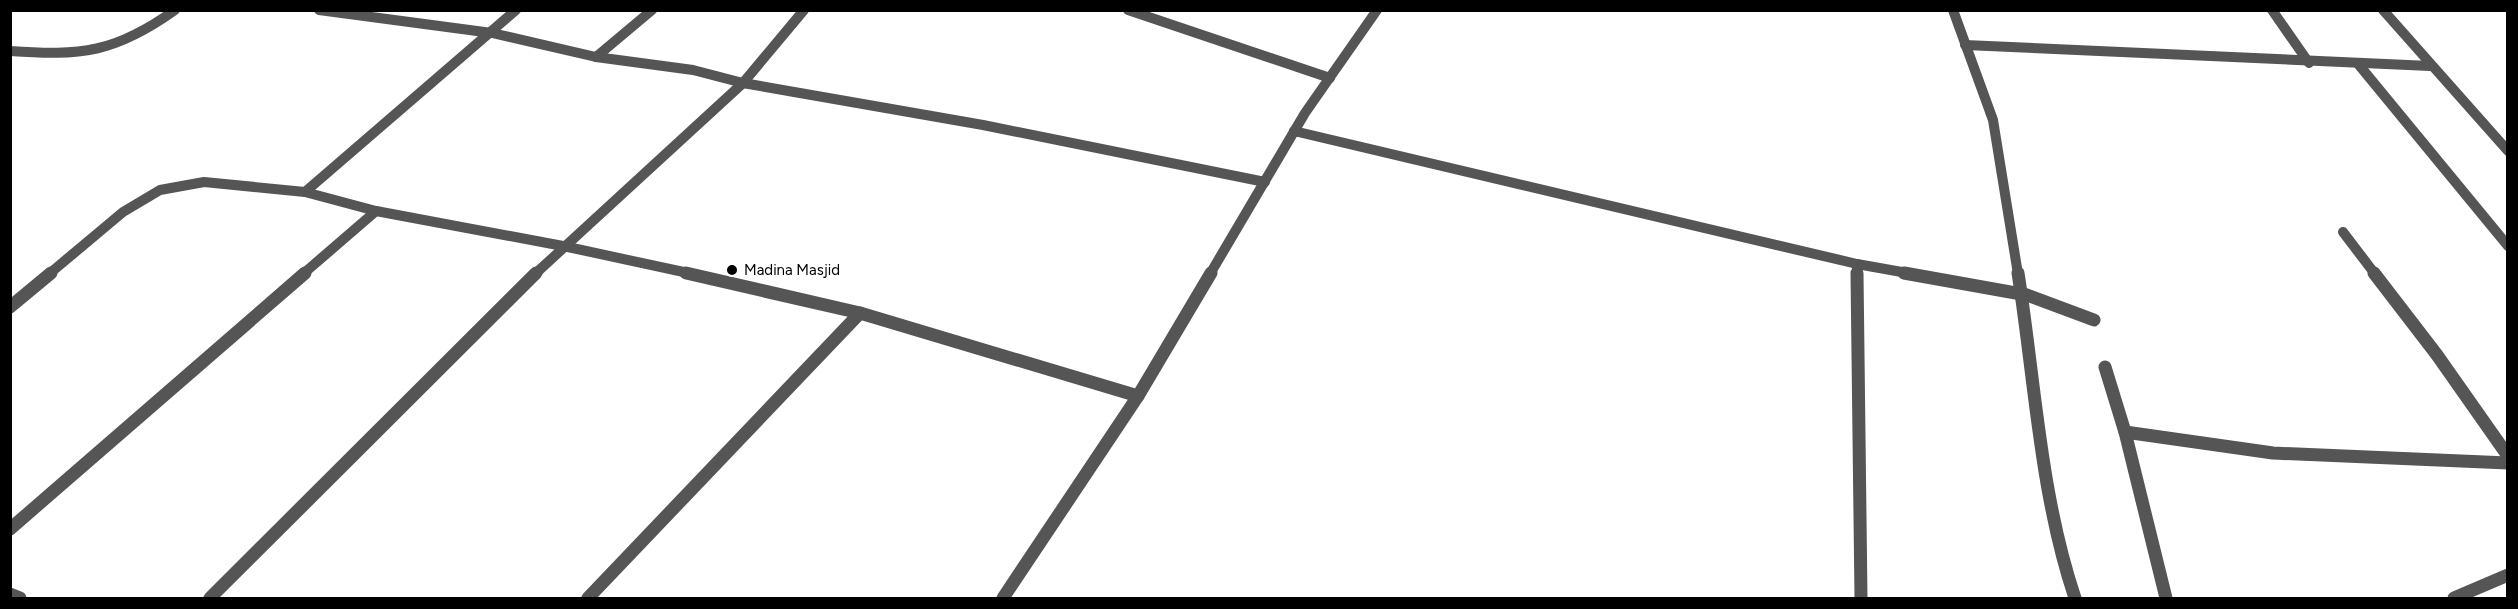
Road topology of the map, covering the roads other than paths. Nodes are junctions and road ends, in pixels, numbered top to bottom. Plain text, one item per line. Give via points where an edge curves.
1 (175, 10) edge
2 (319, 10) edge
3 (516, 10) edge
4 (652, 10) edge
5 (804, 10) edge
6 (1128, 10) edge
7 (1377, 10) edge
8 (1953, 10) edge
9 (2272, 10) edge
10 (2383, 10) edge
11 (1145, 12) edge
12 (492, 33) junction
13 (1965, 45) junction
14 (10, 51) edge
15 (596, 57) junction
16 (2310, 63) junction
17 (2359, 65) junction
18 (2430, 66) junction
19 (1330, 78) junction
20 (743, 83) junction
21 (1294, 131) junction
22 (2508, 152) edge
23 (1265, 182) junction
24 (304, 192) junction
25 (376, 211) junction
26 (2343, 232) dead end
27 (563, 246) junction
28 (2508, 246) edge
29 (1857, 264) junction
30 (2021, 294) junction
31 (10, 306) edge
32 (860, 313) junction
33 (2094, 320) dead end
34 (2105, 367) dead end
35 (1138, 396) junction
36 (2125, 432) junction
37 (2508, 456) edge
38 (2508, 463) edge
39 (10, 529) edge
40 (2508, 575) edge
41 (10, 594) edge
42 (20, 598) edge
43 (210, 598) edge
44 (588, 598) edge
45 (1003, 598) edge
46 (1861, 598) edge
47 (2075, 598) edge
48 (2166, 598) edge
49 (2454, 598) edge

1 - 14 street via 132,37 89,50 71,54
2 - 12 street
3 - 12 street
4 - 15 street
5 - 20 street
6 - 11 street
7 - 19 street
8 - 13 street
9 - 16 street
10 - 18 street
11 - 19 street
12 - 15 street
12 - 24 street
13 - 16 street
13 - 30 street via 1993,120
15 - 20 street via 693,70
16 - 17 street
17 - 18 street
17 - 28 street
18 - 22 street
19 - 21 street
20 - 23 street via 983,125
20 - 27 street
21 - 23 street
21 - 29 street
23 - 35 street
24 - 25 street
24 - 31 street via 204,182 160,190 123,212
25 - 27 street
25 - 39 street
26 - 37 street
27 - 32 street
27 - 43 street
29 - 30 street
29 - 46 street
30 - 33 street
30 - 47 street via 2044,462
32 - 35 street
32 - 44 street
34 - 36 street
35 - 45 street
36 - 38 street via 2273,453
36 - 48 street
40 - 49 street
41 - 42 street

